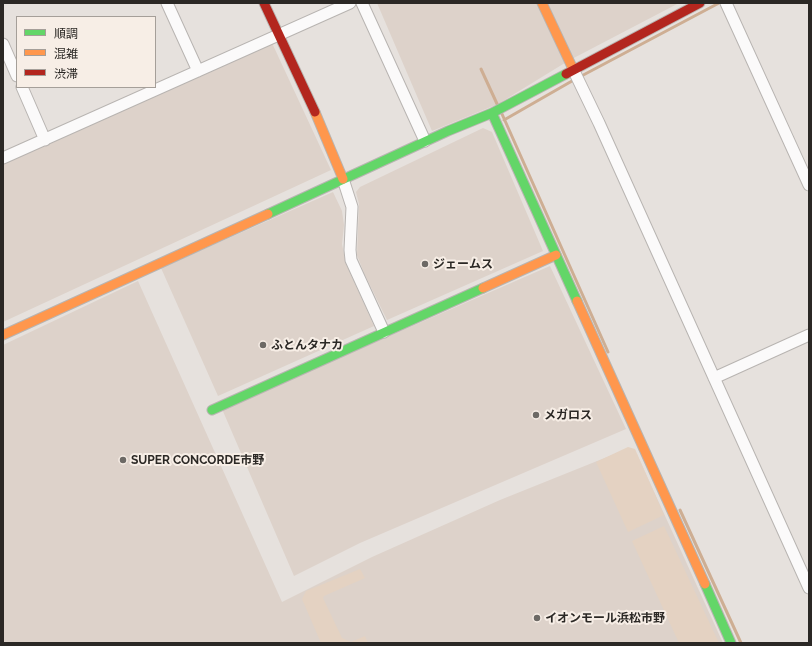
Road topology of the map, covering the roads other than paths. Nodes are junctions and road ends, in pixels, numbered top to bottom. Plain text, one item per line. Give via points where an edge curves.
1 (167, 3) edge
2 (264, 3) edge
3 (350, 3) edge
4 (362, 3) edge
5 (542, 3) edge
6 (700, 3) edge
7 (726, 3) edge
8 (277, 35) junction
9 (3, 44) edge
10 (573, 69) junction
11 (198, 71) junction
12 (16, 74) edge
13 (22, 88) edge
14 (492, 113) junction
15 (477, 118) junction
16 (497, 125) junction
17 (45, 140) junction
18 (425, 141) junction
19 (3, 158) edge
20 (343, 179) junction
21 (809, 185) edge
22 (556, 255) junction
23 (384, 332) junction
24 (3, 335) edge
25 (809, 335) edge
26 (714, 378) junction
27 (212, 410) dead end
28 (809, 588) edge
29 (731, 643) edge

1 - 11 street
2 - 8 street
3 - 8 street
4 - 18 street
5 - 10 street
6 - 10 street
7 - 21 street
8 - 11 street
8 - 20 street via 324,131
9 - 12 street
10 - 14 street
10 - 26 street
11 - 17 street
13 - 17 street
14 - 15 street
14 - 16 street
15 - 16 street via 487,118
15 - 18 street
16 - 22 street
17 - 19 street
18 - 20 street
20 - 23 street via 352,207 352,260
20 - 24 street
22 - 23 street
22 - 29 street
23 - 27 street
25 - 26 street
26 - 28 street

